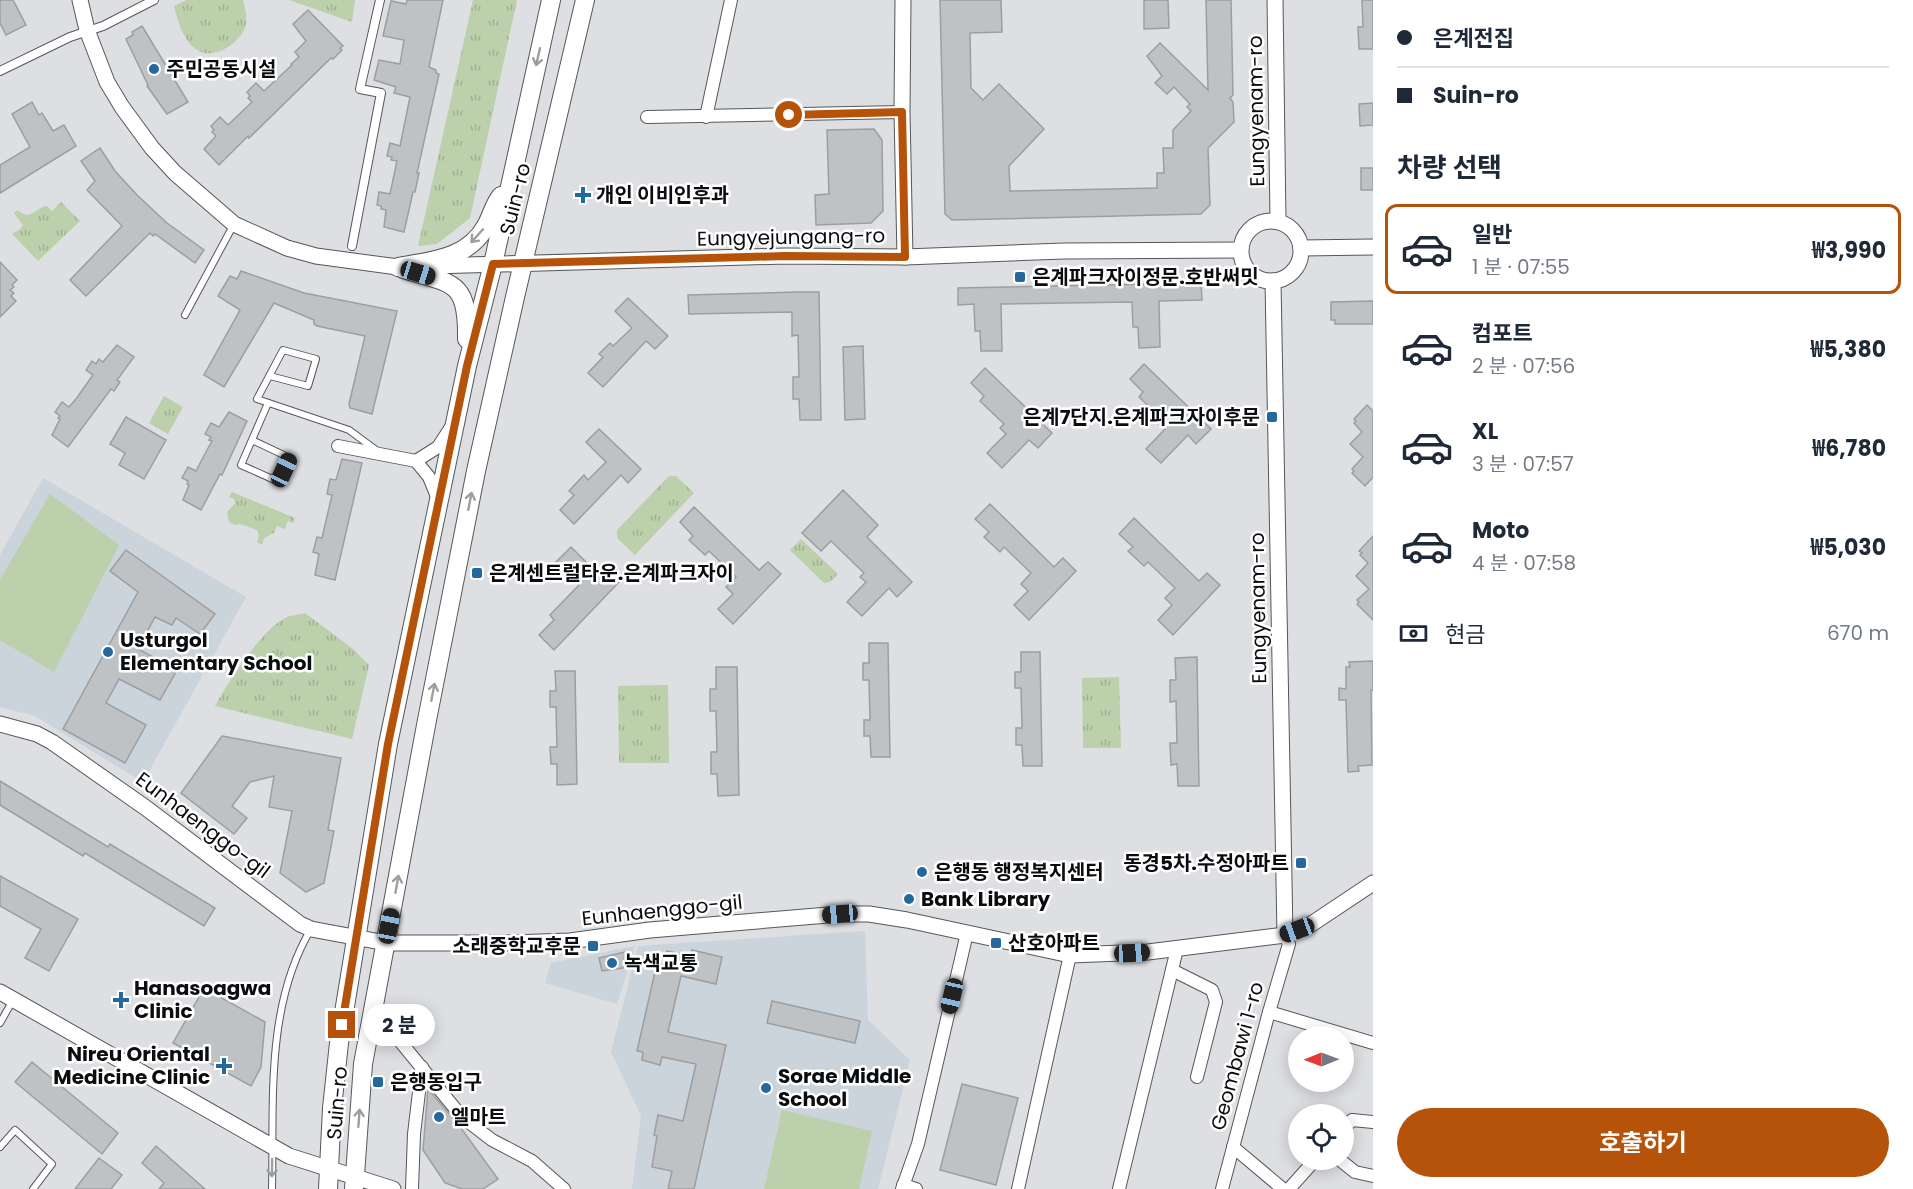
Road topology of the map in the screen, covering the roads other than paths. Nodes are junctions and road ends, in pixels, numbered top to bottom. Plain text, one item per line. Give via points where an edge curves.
1 (80, 0) edge
2 (154, 0) edge
3 (380, 0) edge
4 (551, 0) edge
5 (585, 0) edge
6 (731, 0) edge
7 (903, 0) edge
8 (1275, 0) edge
9 (87, 30) junction
10 (0, 71) edge
11 (902, 112) junction
12 (648, 117) dead end
13 (706, 117) junction
14 (508, 188) junction
15 (1278, 221) junction
16 (234, 224) junction
17 (352, 246) dead end
18 (1301, 248) junction
19 (1373, 248) edge
20 (1240, 250) junction
21 (905, 257) junction
22 (523, 263) junction
23 (493, 264) junction
24 (398, 267) junction
25 (1273, 281) junction
26 (185, 315) dead end
27 (467, 366) junction
28 (270, 376) junction
29 (268, 403) junction
30 (455, 422) junction
31 (252, 440) junction
32 (338, 446) dead end
33 (382, 453) junction
34 (416, 462) junction
35 (438, 499) junction
36 (0, 724) edge
37 (1373, 883) edge
38 (311, 929) junction
39 (967, 933) junction
40 (1285, 935) junction
41 (356, 938) junction
42 (386, 944) junction
43 (1177, 949) junction
44 (1070, 955) junction
45 (1172, 970) junction
46 (6, 996) edge
47 (372, 1007) junction
48 (1269, 1012) junction
49 (0, 1023) edge
50 (1373, 1043) edge
51 (422, 1067) junction
52 (1197, 1077) dead end
53 (1354, 1120) edge
54 (1373, 1122) edge
55 (273, 1146) junction
56 (0, 1147) edge
57 (1233, 1147) junction
58 (328, 1168) junction
59 (1306, 1170) edge
60 (1353, 1170) edge
61 (1373, 1176) edge
62 (354, 1182) edge
63 (903, 1187) edge
64 (33, 1189) edge
65 (272, 1189) edge
66 (328, 1189) edge
67 (393, 1189) edge
68 (412, 1189) edge
69 (564, 1189) edge
70 (916, 1189) edge
71 (1018, 1189) edge
72 (1119, 1189) edge
73 (1222, 1189) edge
74 (1283, 1189) edge
75 (1290, 1189) edge

1 - 9 street
2 - 9 street
3 - 17 street via 360,89 381,93
4 -> 14 main road, Suin-ro
5 - 22 main road, Suin-ro
6 - 13 street
7 - 11 street
8 - 15 street, Eungyenam-ro
9 - 10 street
9 - 16 street via 107,82 152,148
11 - 13 street
11 - 21 street
12 - 13 street
14 - 23 main road, Suin-ro
14 -> 24 main road via 495,204 486,226 460,252
15 - 18 street via 1294,231
15 - 20 street via 1252,226
16 - 24 street via 287,248 316,256
16 - 26 lane
18 - 19 street
18 - 25 street via 1297,267
20 - 21 street, Eungyejungang-ro
20 - 25 street via 1241,260 1253,276
21 - 22 street, Eungyejungang-ro
22 - 23 street, Eungyejungang-ro
42 -> 22 main road, Suin-ro via 476,471
23 - 24 street, Eungyejungang-ro
23 - 27 main road, Suin-ro
24 - 27 main road via 445,281 459,292 467,312
25 - 40 street, Eungyenam-ro
27 - 30 main road, Suin-ro
28 - 28 lane via 283,350 316,359 308,386
28 - 29 lane via 257,399
29 - 31 lane
29 - 33 lane via 349,430
30 - 34 street via 438,447
30 - 35 main road, Suin-ro
31 - 31 lane via 241,465 279,482 290,458
32 - 33 street
33 - 34 street
34 - 35 street via 429,477
35 - 41 main road, Suin-ro via 388,744
36 - 38 street, Eunhaenggo-gil via 52,742
37 - 40 street, Eunhaenggo-gil via 1310,925
38 - 41 street, Eunhaenggo-gil
38 - 55 lane via 295,959 280,1017 272,1107
39 - 42 street, Eunhaenggo-gil via 868,914 840,914 570,941
39 - 44 street, Eunhaenggo-gil
39 - 63 street via 918,1144
40 - 43 street, Eunhaenggo-gil
40 - 48 street, Geombawi 1-ro via 1289,944
41 - 42 street, Eunhaenggo-gil
41 - 58 main road, Suin-ro via 339,1043
42 - 47 main road, Suin-ro
43 - 44 street, Eunhaenggo-gil
43 - 45 street
44 - 71 street
45 - 52 street via 1212,990 1216,1002
45 - 72 street
46 - 49 lane
46 - 55 street
47 - 51 street
62 -> 47 main road, Suin-ro via 363,1064
48 - 50 street
48 - 57 street, Geombawi 1-ro
51 - 68 street
51 - 69 street via 476,1130 532,1161
53 - 54 street
55 - 58 street via 301,1161
55 -> 65 lane
56 - 64 lane via 15,1130 52,1164
57 - 73 street, Geombawi 1-ro
57 - 74 street
58 - 62 street
58 - 66 main road, Suin-ro
59 - 75 street
60 - 61 street
62 - 67 street
63 - 70 street

